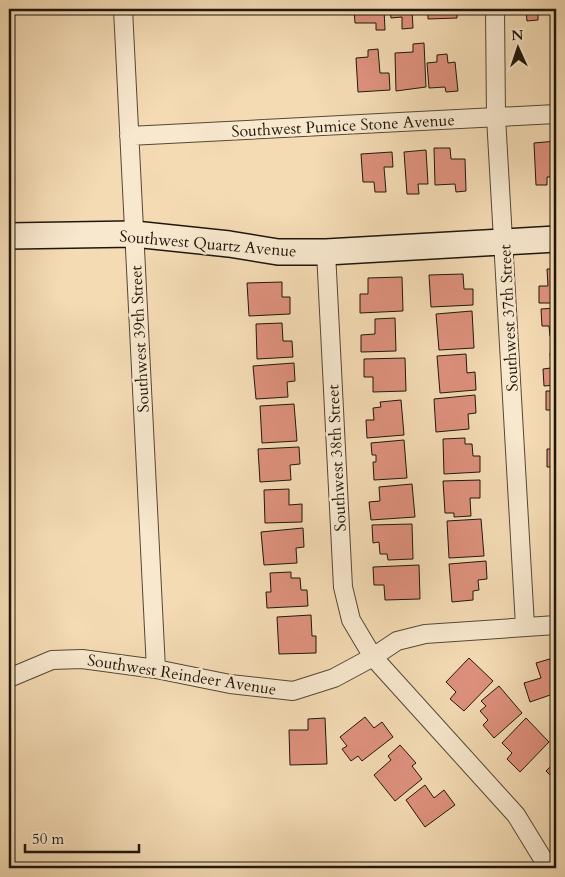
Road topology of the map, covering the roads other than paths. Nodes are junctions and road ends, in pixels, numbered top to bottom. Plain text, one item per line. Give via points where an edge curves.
1 (123, 9) edge
2 (496, 9) edge
3 (556, 114) edge
4 (496, 116) junction
5 (129, 136) junction
6 (134, 234) junction
7 (9, 236) edge
8 (556, 239) edge
9 (504, 242) junction
10 (326, 252) junction
11 (556, 625) edge
12 (524, 626) junction
13 (373, 657) junction
14 (156, 669) junction
15 (9, 678) edge
16 (546, 868) edge

1 - 5 street, Southwest 39th Street
2 - 4 street, Southwest 37th Street
3 - 4 street, Southwest Pumice Stone Avenue
4 - 5 street, Southwest Pumice Stone Avenue
4 - 9 street, Southwest 37th Street
5 - 6 street, Southwest 39th Street
6 - 7 street, Southwest Quartz Avenue
6 - 10 street, Southwest Quartz Avenue via 278,252
6 - 14 street, Southwest 39th Street
8 - 9 street, Southwest Quartz Avenue
9 - 10 street, Southwest Quartz Avenue
9 - 12 street, Southwest 37th Street
10 - 13 street, Southwest 38th Street via 342,587 351,620
11 - 12 street, Southwest Reindeer Avenue
12 - 13 street, Southwest Reindeer Avenue via 425,634 397,641
13 - 14 street, Southwest Reindeer Avenue via 334,678 293,691 230,684
13 - 16 street via 516,815
14 - 15 street, Southwest Reindeer Avenue via 82,659 52,660

